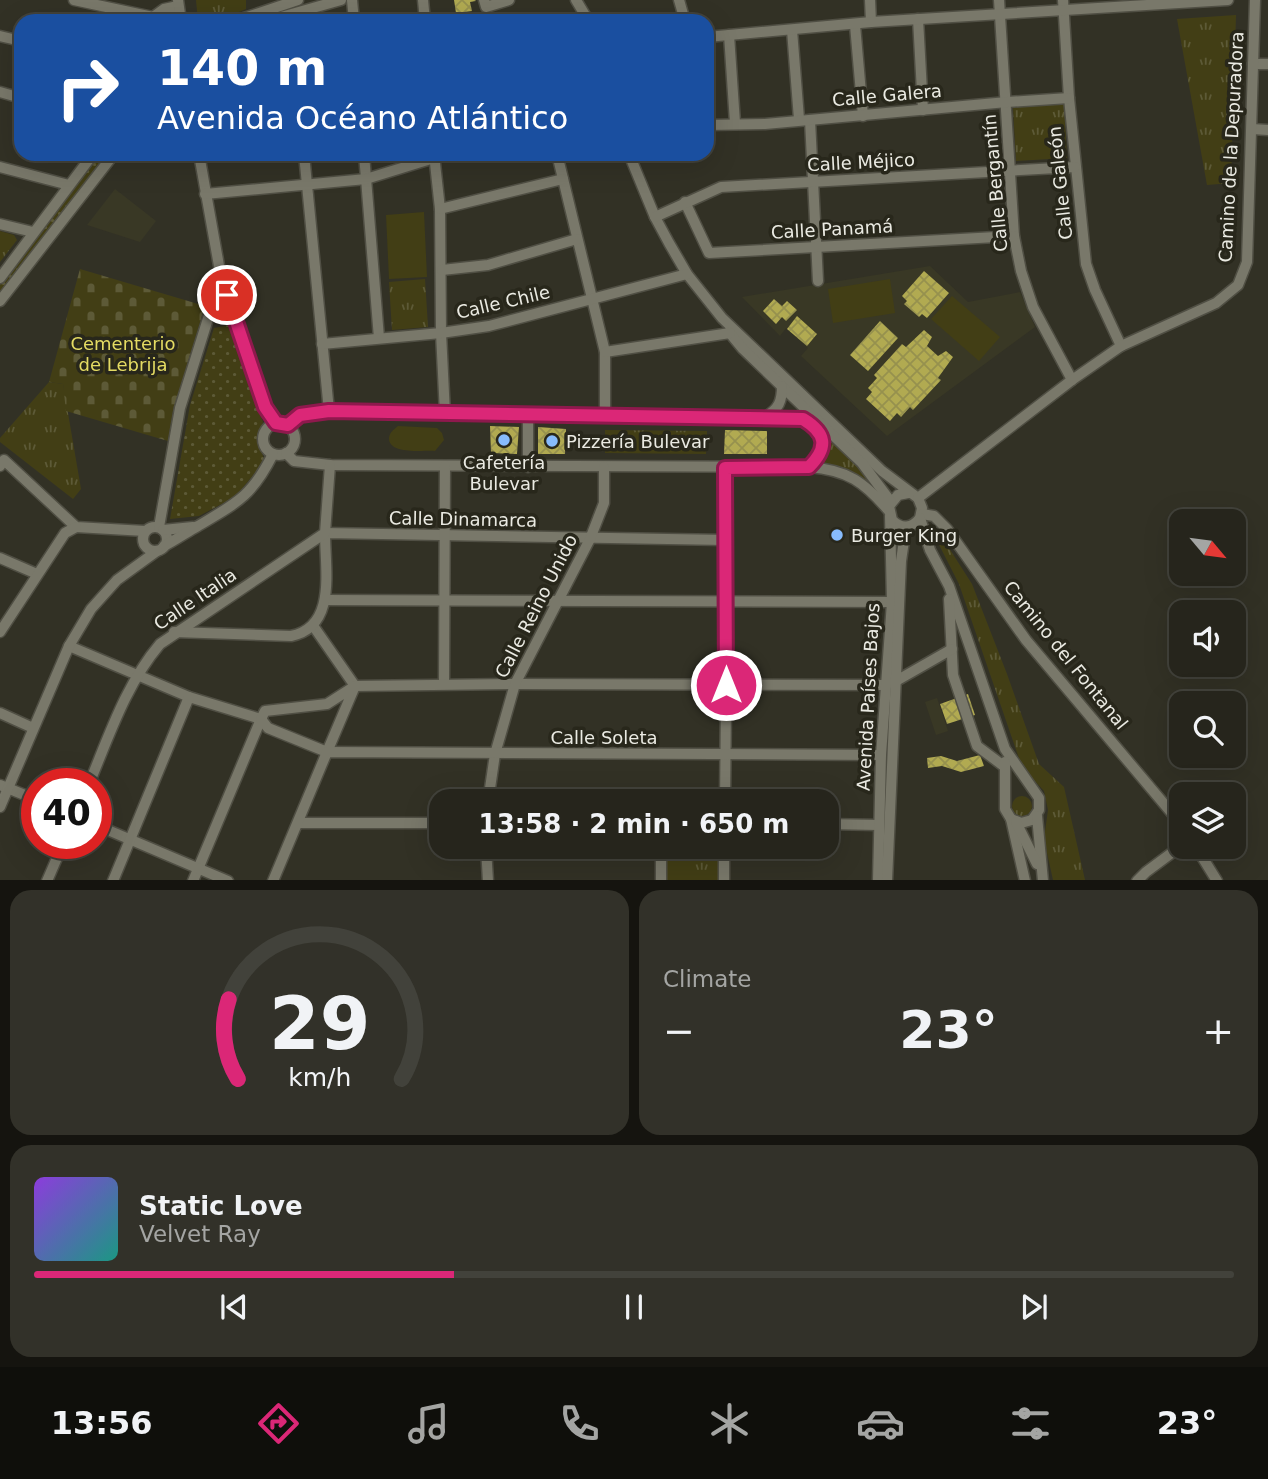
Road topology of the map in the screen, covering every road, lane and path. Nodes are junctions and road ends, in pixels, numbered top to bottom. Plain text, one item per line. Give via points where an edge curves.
1 (74, 0) edge
2 (254, 0) edge
3 (298, 0) edge
4 (341, 0) edge
5 (484, 0) edge
6 (509, 0) edge
7 (870, 0) edge
8 (999, 0) edge
9 (1228, 0) edge
10 (1255, 0) edge
11 (1063, 5) edge
12 (179, 13) edge
13 (999, 13) junction
14 (132, 14) edge
15 (158, 14) edge
16 (253, 14) joint
17 (300, 14) edge
18 (918, 19) junction
19 (871, 22) junction
20 (856, 24) junction
21 (792, 30) junction
22 (729, 35) junction
23 (714, 36) edge
24 (1252, 64) junction
25 (1268, 64) edge
26 (1069, 98) junction
27 (1007, 102) junction
28 (923, 110) junction
29 (863, 116) junction
30 (805, 120) junction
31 (735, 124) junction
32 (714, 125) edge
33 (1252, 129) junction
34 (1268, 130) edge
35 (88, 161) edge
36 (109, 161) edge
37 (200, 161) edge
38 (305, 161) edge
39 (365, 161) edge
40 (420, 161) edge
41 (435, 161) edge
42 (559, 161) edge
43 (632, 161) edge
44 (0, 167) edge
45 (1075, 167) junction
46 (1010, 170) junction
47 (366, 179) junction
48 (563, 179) junction
49 (813, 182) junction
50 (69, 185) junction
51 (308, 185) junction
52 (205, 194) junction
53 (685, 202) junction
54 (440, 209) junction
55 (655, 217) junction
56 (0, 224) edge
57 (33, 232) junction
58 (1014, 236) junction
59 (577, 239) junction
60 (817, 248) junction
61 (442, 270) junction
62 (687, 274) junction
63 (221, 277) junction
64 (0, 278) edge
65 (818, 281) dead end
66 (592, 298) junction
67 (0, 301) edge
68 (722, 318) junction
69 (441, 333) junction
70 (730, 333) junction
71 (379, 338) junction
72 (322, 344) junction
73 (1121, 346) junction
74 (605, 352) junction
75 (1072, 380) junction
76 (782, 386) junction
77 (329, 411) junction
78 (444, 414) junction
79 (527, 415) junction
80 (605, 417) junction
81 (763, 418) junction
82 (803, 419) junction
83 (819, 421) junction
84 (276, 423) junction
85 (833, 423) junction
86 (288, 425) junction
87 (286, 453) junction
88 (273, 454) junction
89 (2, 463) edge
90 (330, 465) junction
91 (445, 466) junction
92 (528, 467) junction
93 (604, 467) junction
94 (809, 467) junction
95 (725, 468) junction
96 (913, 496) junction
97 (890, 510) junction
98 (921, 516) junction
99 (76, 527) junction
100 (196, 527) junction
101 (907, 527) junction
102 (161, 528) junction
103 (325, 533) junction
104 (445, 536) junction
105 (144, 537) junction
106 (590, 539) junction
107 (726, 540) junction
108 (161, 548) junction
109 (930, 550) junction
110 (0, 558) edge
111 (134, 566) junction
112 (37, 575) junction
113 (949, 586) junction
114 (325, 600) junction
115 (444, 601) junction
116 (557, 601) junction
117 (727, 602) junction
118 (892, 602) junction
119 (314, 627) junction
120 (0, 632) edge
121 (174, 632) junction
122 (69, 646) junction
123 (952, 649) junction
124 (137, 674) junction
125 (891, 683) junction
126 (444, 684) junction
127 (515, 684) junction
128 (355, 685) junction
129 (726, 685) junction
130 (189, 697) junction
131 (0, 713) edge
132 (261, 719) junction
133 (33, 728) junction
134 (1005, 749) junction
135 (327, 751) junction
136 (495, 754) junction
137 (726, 755) junction
138 (881, 755) junction
139 (1005, 767) junction
140 (96, 768) edge
141 (4, 786) edge
142 (490, 789) edge
143 (725, 789) edge
144 (21, 793) edge
145 (1035, 793) junction
146 (1006, 798) junction
147 (0, 807) edge
148 (1169, 810) edge
149 (1037, 816) junction
150 (1014, 820) junction
151 (298, 823) junction
152 (429, 823) edge
153 (839, 824) edge
154 (879, 825) junction
155 (112, 832) edge
156 (131, 840) junction
157 (1169, 855) edge
158 (56, 859) edge
159 (487, 859) edge
160 (660, 859) edge
161 (724, 859) edge
162 (1204, 859) edge
163 (198, 868) junction
164 (1042, 875) edge
165 (47, 880) edge
166 (113, 880) edge
167 (193, 880) edge
168 (228, 880) edge
169 (273, 880) edge
170 (488, 880) edge
171 (661, 880) edge
172 (724, 880) edge
173 (878, 880) edge
174 (887, 880) edge
175 (1026, 880) edge
176 (1137, 880) edge
177 (1217, 880) edge

1 - 14 street
2 - 16 street
3 - 16 street
4 - 17 street
5 - 6 street via 486,7
7 - 19 street
8 - 13 street, Calle Bergantín
9 - 11 street
10 - 24 street, Camino de la Depuradora
11 - 13 street
11 - 26 street, Calle Galeón
12 - 15 street via 164,9
13 - 18 street
13 - 27 street, Calle Bergantín
18 - 19 street
18 - 28 street
19 - 20 street
20 - 21 street
20 - 29 street
21 - 22 street
21 - 30 street
22 - 23 street
22 - 31 street
24 - 25 street
24 - 33 street, Camino de la Depuradora
26 - 27 street, Calle Galera
26 - 45 street, Calle Galeón
27 - 28 street, Calle Galera
27 - 46 street, Calle Bergantín
28 - 29 street, Calle Galera
29 - 30 street, Calle Galera
30 - 31 street, Calle Galera
30 - 49 street
31 - 32 street, Calle Galera
33 - 34 street
33 - 73 street, Camino de la Depuradora via 1247,262 1238,285 1216,303
35 - 50 street
36 - 67 street
37 - 52 street
38 - 51 street
39 - 47 street
40 - 47 street
41 - 54 street
42 - 48 street
43 - 55 street
44 - 50 street
45 - 46 street, Calle Méjico
45 - 73 street, Calle Galeón via 1086,264
46 - 49 street, Calle Méjico
46 - 58 street, Calle Bergantín
47 - 51 street
47 - 71 street
48 - 54 street
48 - 59 street
49 - 53 street, Calle Méjico via 721,187
49 - 60 street
50 - 57 street
51 - 52 street
51 - 72 street
52 - 63 street
53 - 55 street, Calle Méjico
53 - 60 street, Calle Panamá via 709,253
54 - 61 street
55 - 62 street
56 - 57 street
57 - 64 street
58 - 60 street, Calle Panamá
58 - 75 street, Calle Bergantín via 1033,307
59 - 61 street via 488,265
59 - 66 street
60 - 65 street
61 - 69 street
62 - 66 street, Calle Chile
62 - 68 street
63 - 84 street via 265,407
63 - 102 street via 180,408
66 - 69 street, Calle Chile via 489,326
66 - 74 street
68 - 70 street
68 - 85 street
69 - 71 street, Calle Chile
69 - 78 street
70 - 74 street
70 - 76 street
71 - 72 street, Calle Chile
72 - 77 street
73 - 75 street, Camino de la Depuradora
74 - 80 street
75 - 96 street, Camino de la Depuradora
76 - 81 street via 780,405
76 - 83 street
77 - 78 street
77 - 86 street via 300,415
78 - 79 street
79 - 80 street
79 - 92 street
80 - 81 street
81 - 82 street
82 - 83 street
82 - 94 street via 815,426 823,443
83 - 85 street
83 - 97 street via 862,463
84 - 86 street
84 - 88 street via 266,429 262,439
85 - 96 street
86 - 87 street via 295,438
87 - 88 street
87 - 90 street via 294,461
88 - 100 street via 248,494
89 - 99 street
90 - 91 street
90 - 103 street
91 - 92 street
91 - 104 street
92 - 93 street
93 - 95 street
93 - 106 street, Calle Reino Unido via 604,503
94 - 95 street
94 - 97 street via 857,479
95 - 107 street
96 - 97 street via 898,495
96 - 98 street
97 - 101 street via 896,524
97 - 118 street, Avenida Países Bajos
98 - 101 street
98 - 109 street
98 - 148 street, Camino del Fontanal via 934,516 947,528 1026,640
99 - 105 street
99 - 112 street via 65,533
100 - 102 street
100 - 108 street
101 - 109 street
101 - 125 street, Avenida Países Bajos
102 - 105 street via 152,527
102 - 108 street via 167,539
103 - 104 street, Calle Dinamarca
103 - 114 street
103 - 121 street, Calle Italia
104 - 106 street, Calle Dinamarca
104 - 115 street
105 - 108 street via 147,548
105 - 111 street
106 - 107 street, Calle Dinamarca
106 - 116 street, Calle Reino Unido
107 - 117 street
108 - 111 street
109 - 113 street
110 - 112 street
111 - 122 street via 91,609
112 - 120 street
113 - 123 street
113 - 134 street
114 - 115 street
114 - 119 street
115 - 116 street
115 - 126 street
116 - 117 street
116 - 127 street, Calle Reino Unido
117 - 118 street
117 - 129 street
118 - 125 street, Avenida Países Bajos
119 - 121 street via 291,636
119 - 128 street
121 - 124 street, Calle Italia
122 - 124 street
122 - 133 street
123 - 125 street
123 - 139 street via 953,675 977,746
124 - 130 street
124 - 140 street, Calle Italia
125 - 129 street
125 - 138 street, Avenida Países Bajos
125 - 174 street, Avenida Países Bajos
126 - 127 street
126 - 128 street
127 - 129 street
127 - 136 street, Calle Reino Unido
128 - 132 street via 327,704 265,711
128 - 135 street
129 - 137 street
130 - 132 street
130 - 156 street
131 - 133 street
132 - 135 street via 268,728
132 - 163 street
133 - 141 street
134 - 139 street
134 - 145 street
135 - 136 street, Calle Soleta
135 - 151 street
136 - 137 street, Calle Soleta
136 - 142 street, Calle Reino Unido
137 - 138 street, Calle Soleta
137 - 143 street
138 - 154 street, Avenida Países Bajos
139 - 146 street
141 - 144 street
141 - 147 street
145 - 146 street via 1020,788
145 - 149 street via 1040,804
146 - 150 street via 1005,809
149 - 150 street via 1027,822
149 - 164 street
150 - 164 street
150 - 175 street
151 - 152 street
151 - 169 street
153 - 154 street
154 - 173 street, Avenida Países Bajos
155 - 156 street
156 - 163 street
156 - 166 street
157 - 176 street
158 - 165 street
159 - 170 street
160 - 171 street
161 - 172 street
162 - 177 street
163 - 167 street
163 - 168 street

